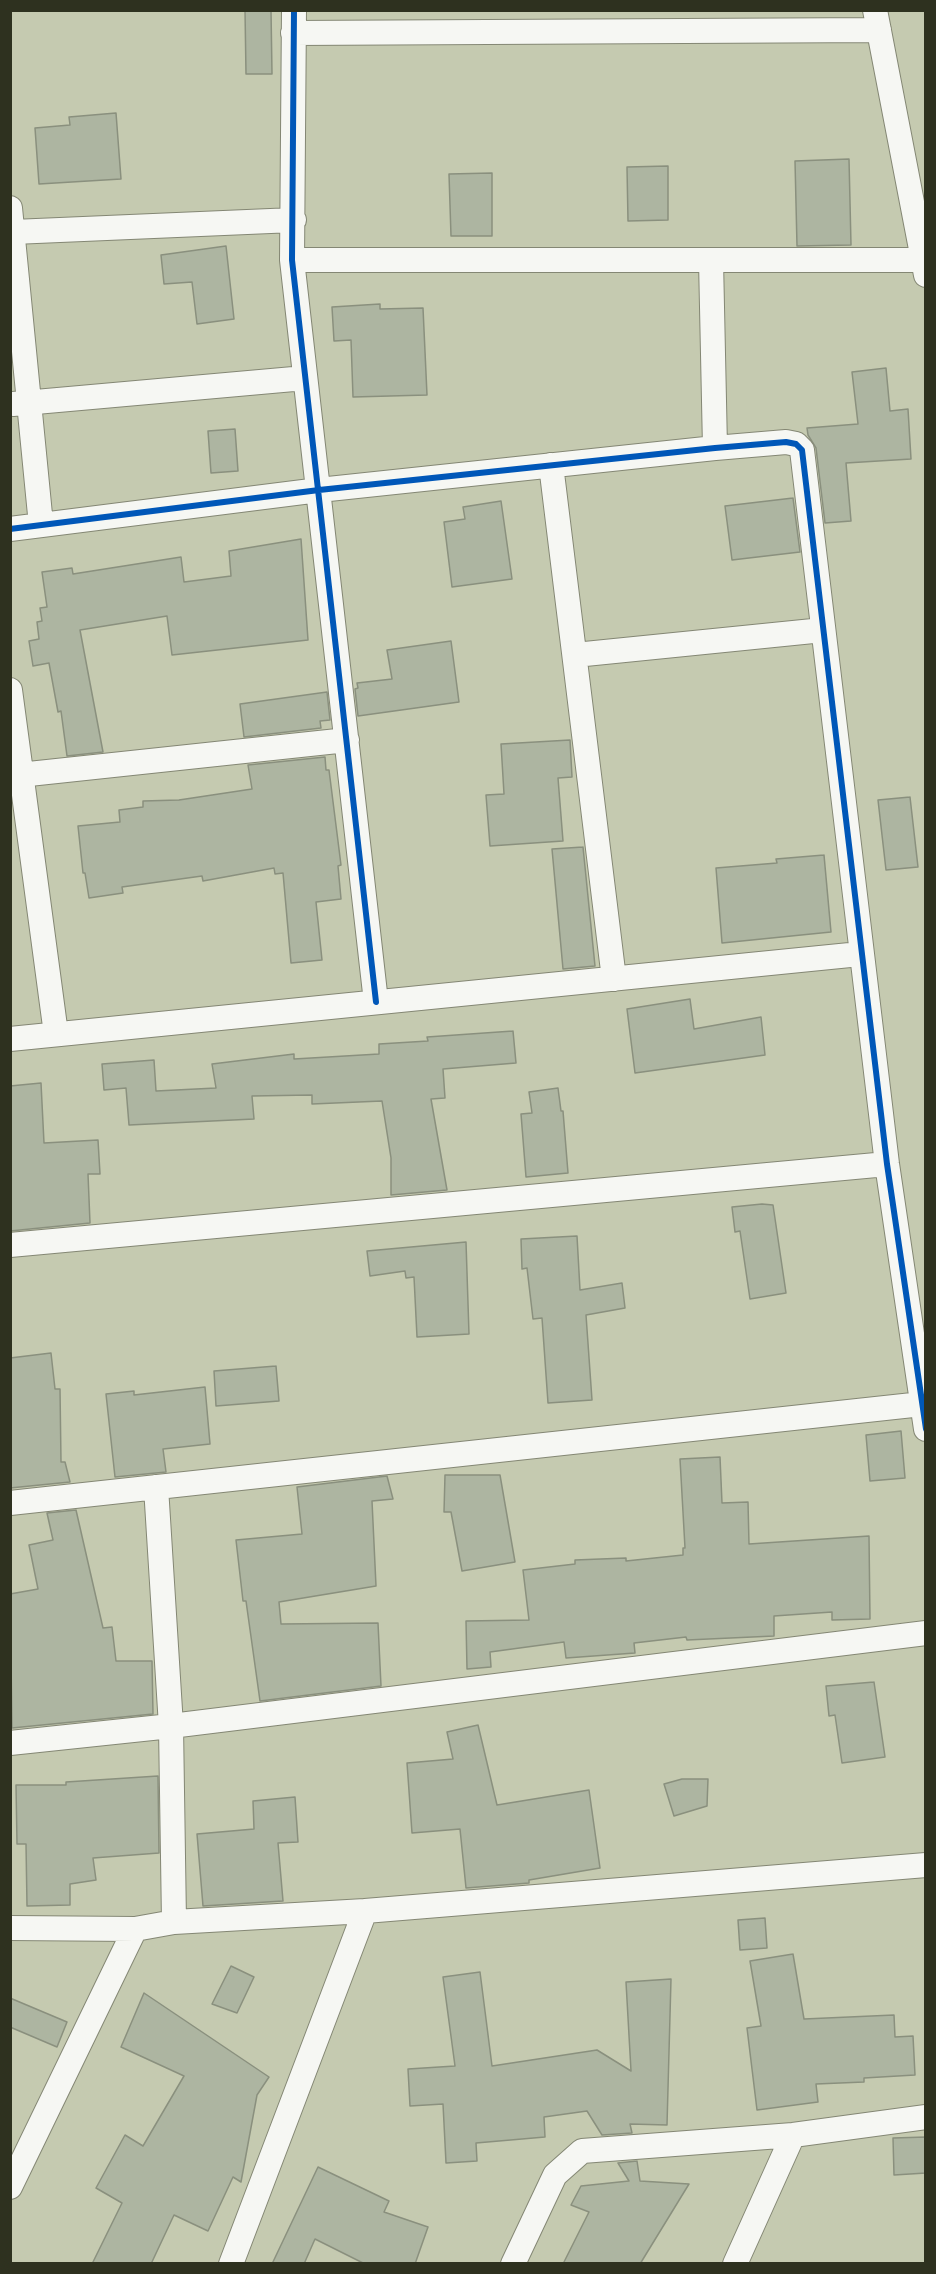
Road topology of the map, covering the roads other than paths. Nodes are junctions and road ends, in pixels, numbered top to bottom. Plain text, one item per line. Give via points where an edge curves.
1 (877, 20) edge
2 (293, 22) edge
3 (10, 208) edge
4 (294, 220) junction
5 (13, 232) junction
6 (292, 260) junction
7 (711, 260) junction
8 (924, 267) edge
9 (305, 378) junction
10 (19, 403) edge
11 (715, 448) junction
12 (551, 465) junction
13 (319, 490) junction
14 (41, 525) junction
15 (10, 529) edge
16 (824, 630) junction
17 (574, 655) junction
18 (10, 690) edge
19 (347, 740) junction
20 (16, 775) edge
21 (860, 954) junction
22 (614, 979) junction
23 (376, 1002) junction
24 (56, 1034) junction
25 (10, 1039) edge
26 (887, 1164) junction
27 (10, 1245) edge
28 (922, 1404) junction
29 (926, 1429) edge
30 (156, 1487) junction
31 (10, 1503) edge
32 (926, 1633) edge
33 (171, 1726) junction
34 (10, 1743) edge
35 (926, 1865) edge
36 (365, 1911) junction
37 (174, 1922) junction
38 (10, 1928) edge
39 (135, 1929) junction
40 (926, 2117) edge
41 (793, 2135) junction
42 (10, 2187) edge
43 (231, 2264) edge
44 (513, 2264) edge
45 (735, 2264) edge

1 - 2 street
1 - 8 street
2 - 4 street
3 - 5 street
4 - 5 street
4 - 6 street
5 - 10 street
6 - 7 street
6 - 9 street
7 - 8 street
7 - 11 street
9 - 10 street
9 - 13 street
10 - 14 street
11 - 12 street
11 - 16 street via 786,442 802,450
12 - 13 street
12 - 17 street
13 - 14 street
13 - 19 street
14 - 15 street
16 - 17 street
16 - 21 street
17 - 22 street
18 - 20 street
19 - 20 street
19 - 23 street
20 - 24 street
21 - 22 street
21 - 26 street
22 - 23 street
23 - 24 street
24 - 25 street
26 - 27 street
26 - 28 street
28 - 29 street
28 - 30 street
30 - 31 street
30 - 33 street
32 - 33 street
33 - 34 street
33 - 37 street
35 - 36 street
36 - 37 street
36 - 43 street
37 - 39 street
38 - 39 street
39 - 42 street
40 - 41 street
41 - 44 street via 582,2151 555,2175
41 - 45 street

